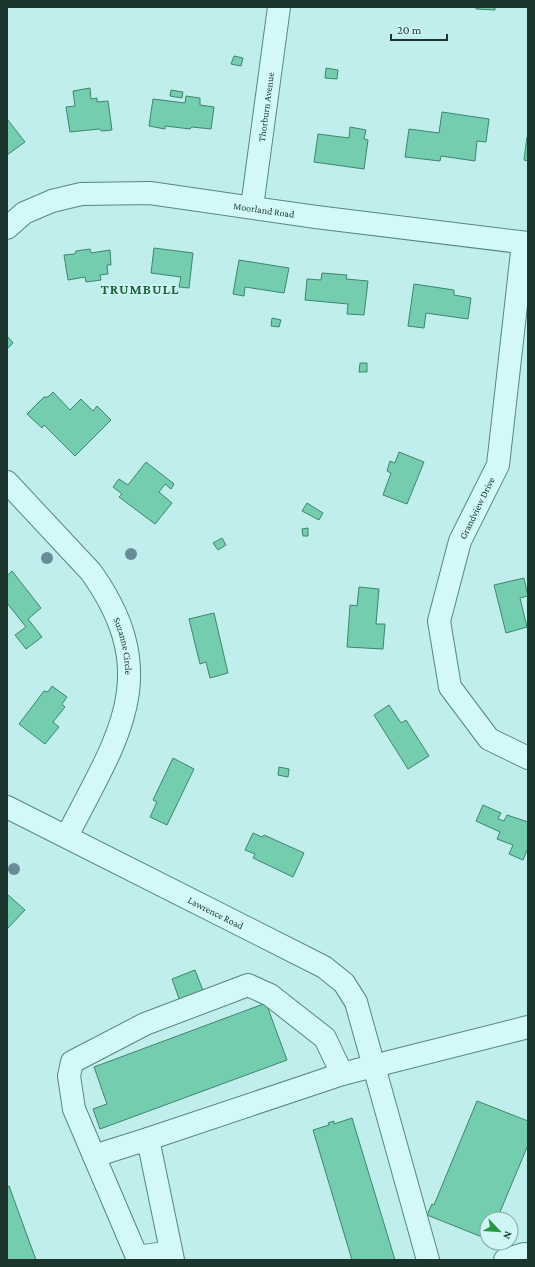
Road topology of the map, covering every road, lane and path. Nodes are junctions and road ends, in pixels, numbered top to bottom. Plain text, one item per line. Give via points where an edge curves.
1 (279, 7) edge
2 (252, 207) junction
3 (7, 228) edge
4 (526, 243) edge
5 (7, 482) edge
6 (528, 758) edge
7 (7, 807) edge
8 (67, 836) junction
9 (528, 1027) edge
10 (374, 1065) junction
11 (342, 1074) junction
12 (148, 1139) junction
13 (94, 1156) junction
14 (172, 1256) edge
15 (428, 1260) edge

1 - 2 street, Thorburn Avenue
2 - 3 street, Moorland Road via 150,193 81,194 52,201 24,213
2 - 4 street, Moorland Road
4 - 6 street, Grandview Drive via 498,465 460,541 439,621 450,687 489,739
5 - 8 street, Suzanne Circle via 98,582 119,623 128,655 130,690 119,732
7 - 8 street, Lawrence Road
8 - 10 street, Lawrence Road via 334,974 356,1002
9 - 10 street
10 - 11 street
10 - 15 street, Lawrence Road
11 - 12 street
11 - 13 street via 325,1038 270,995 248,985 145,1024 72,1062 69,1076 74,1109
12 - 13 street
12 - 14 street
13 - 14 street via 137,1257

